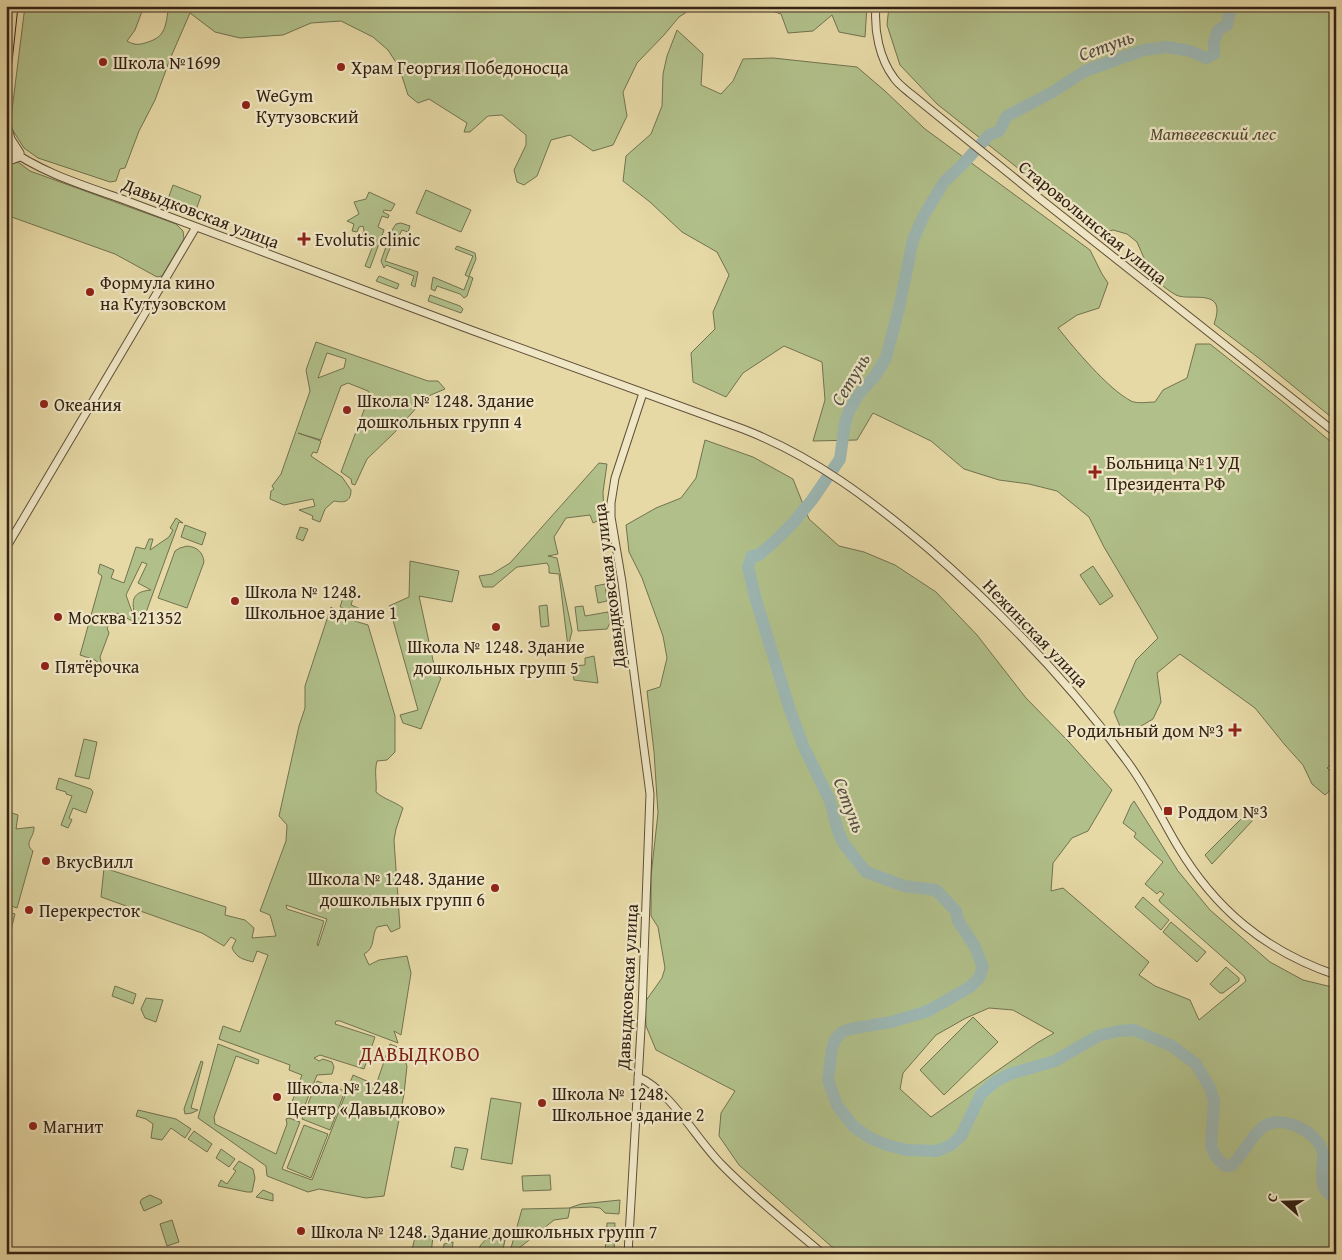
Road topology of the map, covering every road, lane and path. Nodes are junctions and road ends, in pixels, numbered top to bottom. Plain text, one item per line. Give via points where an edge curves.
1 (13, 6) edge
2 (876, 6) edge
3 (6, 71) edge
4 (6, 121) edge
5 (6, 147) edge
6 (23, 159) junction
7 (6, 162) edge
8 (196, 228) junction
9 (643, 393) junction
10 (1336, 433) edge
11 (6, 548) edge
12 (1336, 975) edge
13 (638, 1077) junction
14 (628, 1254) edge
15 (823, 1254) edge

1 - 3 main road
2 - 10 street, Староволынская улица via 878,42 884,63 895,79
4 - 6 street via 8,132
5 - 6 street, Давыдковская улица
6 - 7 street
6 - 8 street, Давыдковская улица
8 - 9 street, Давыдковская улица
8 - 11 street
9 - 12 street, Нежинская улица via 761,436 812,461 883,510 958,575 1054,673 1126,759 1187,860 1232,916 1272,946
9 - 13 street, Давыдковская улица via 615,478 611,503 650,794
13 - 14 street, Давыдковская улица
13 - 15 street via 664,1096 723,1167

